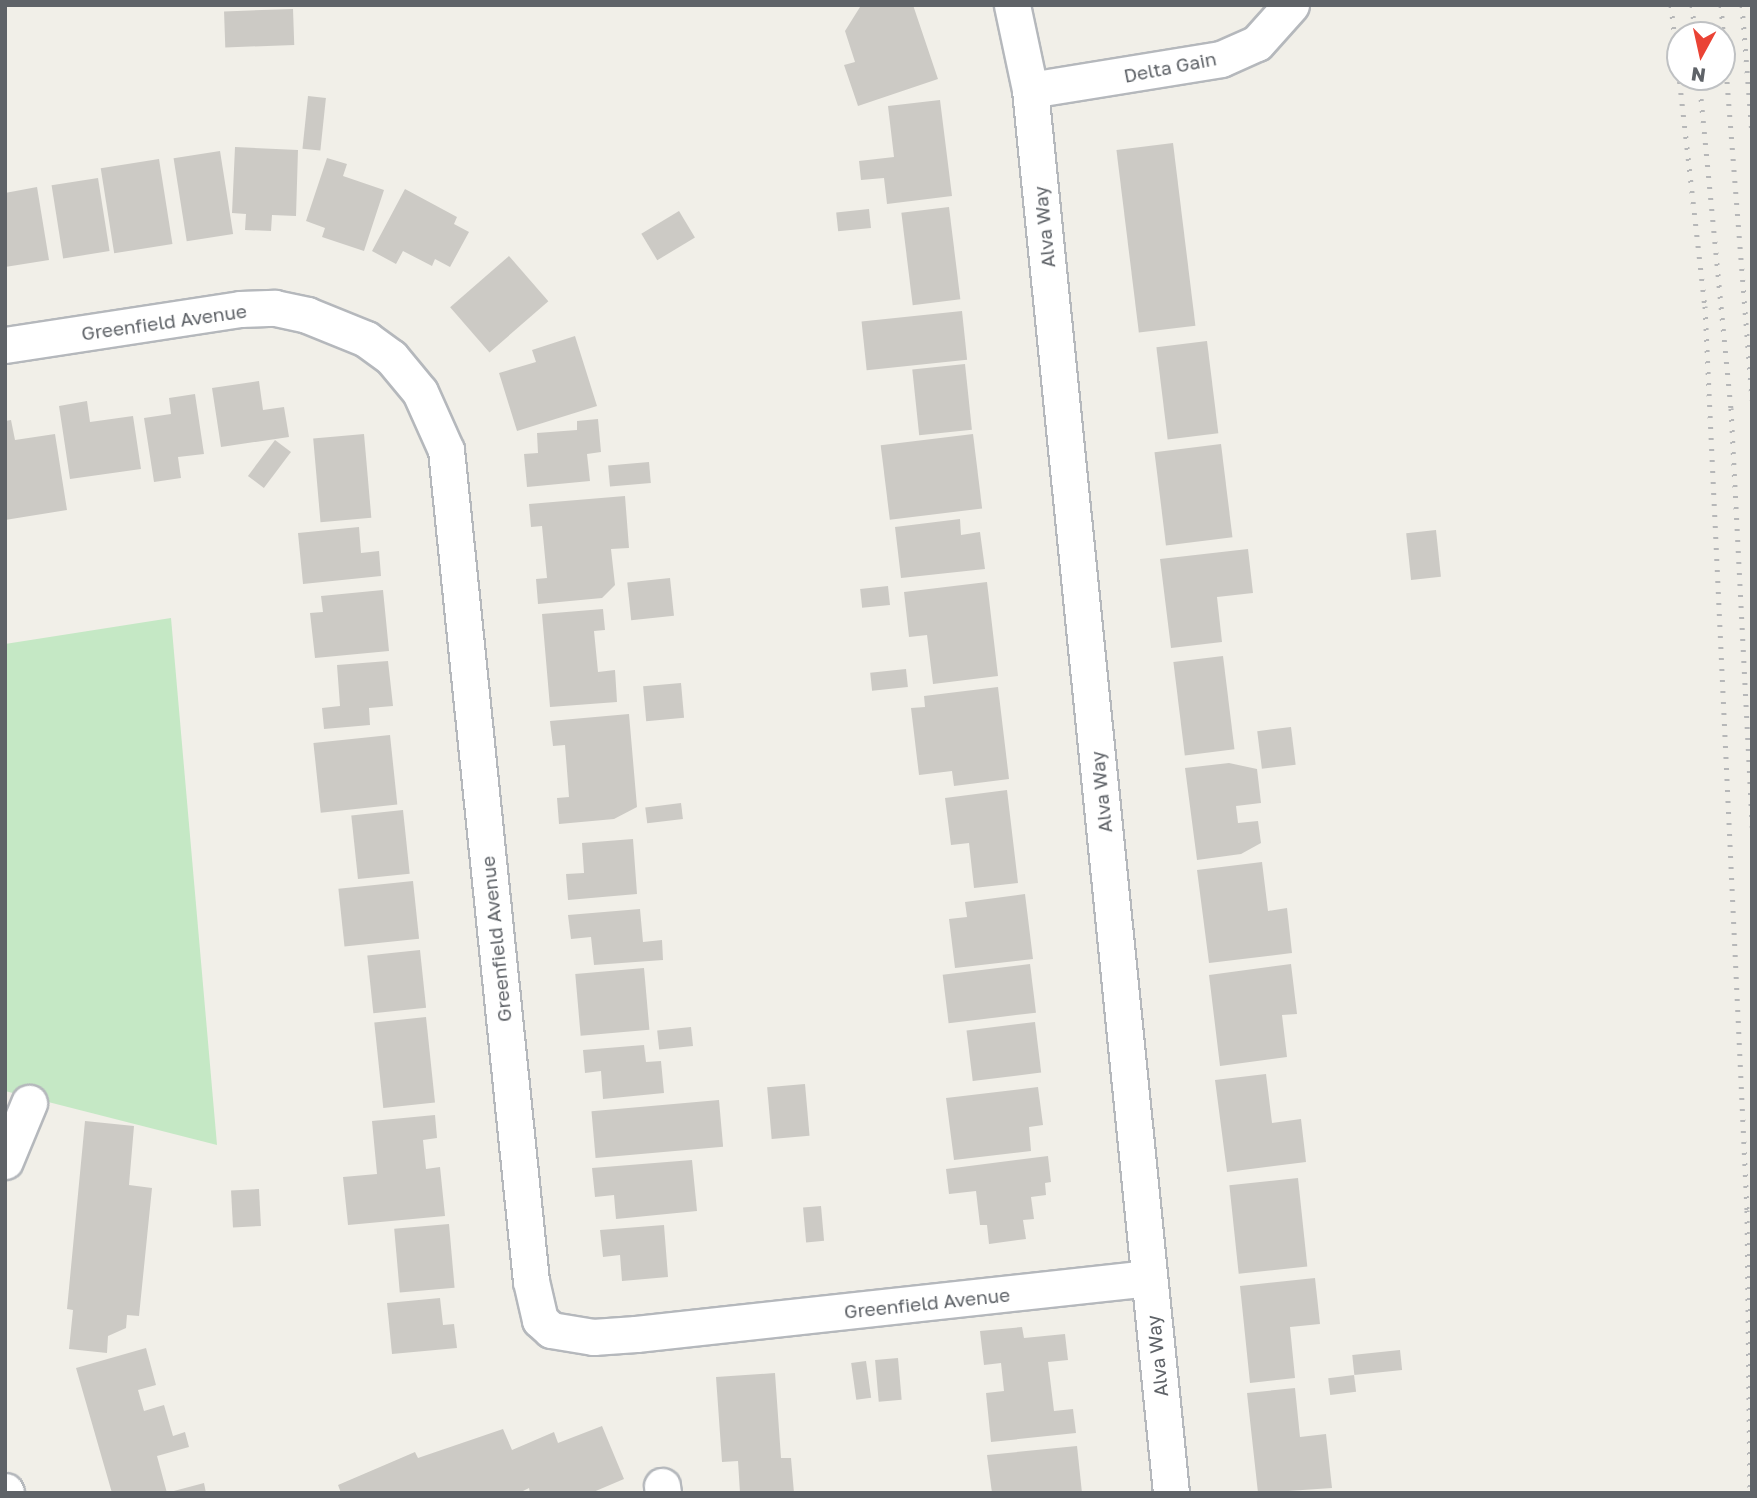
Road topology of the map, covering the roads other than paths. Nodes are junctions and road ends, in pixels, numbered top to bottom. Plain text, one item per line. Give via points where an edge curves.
1 (1012, 5) edge
2 (1291, 5) edge
3 (1030, 90) junction
4 (5, 345) edge
5 (29, 1103) dead end
6 (5, 1161) edge
7 (1149, 1278) junction
8 (1171, 1493) edge

1 - 3 street, Alva Way
2 - 3 street, Delta Gain via 1257,43 1221,59
3 - 7 street, Alva Way
4 - 7 street, Greenfield Avenue via 240,309 275,308 317,318 366,339 391,357 420,392 446,450 531,1281 540,1320 551,1330 593,1337 636,1334
5 - 6 street
7 - 8 street, Alva Way

